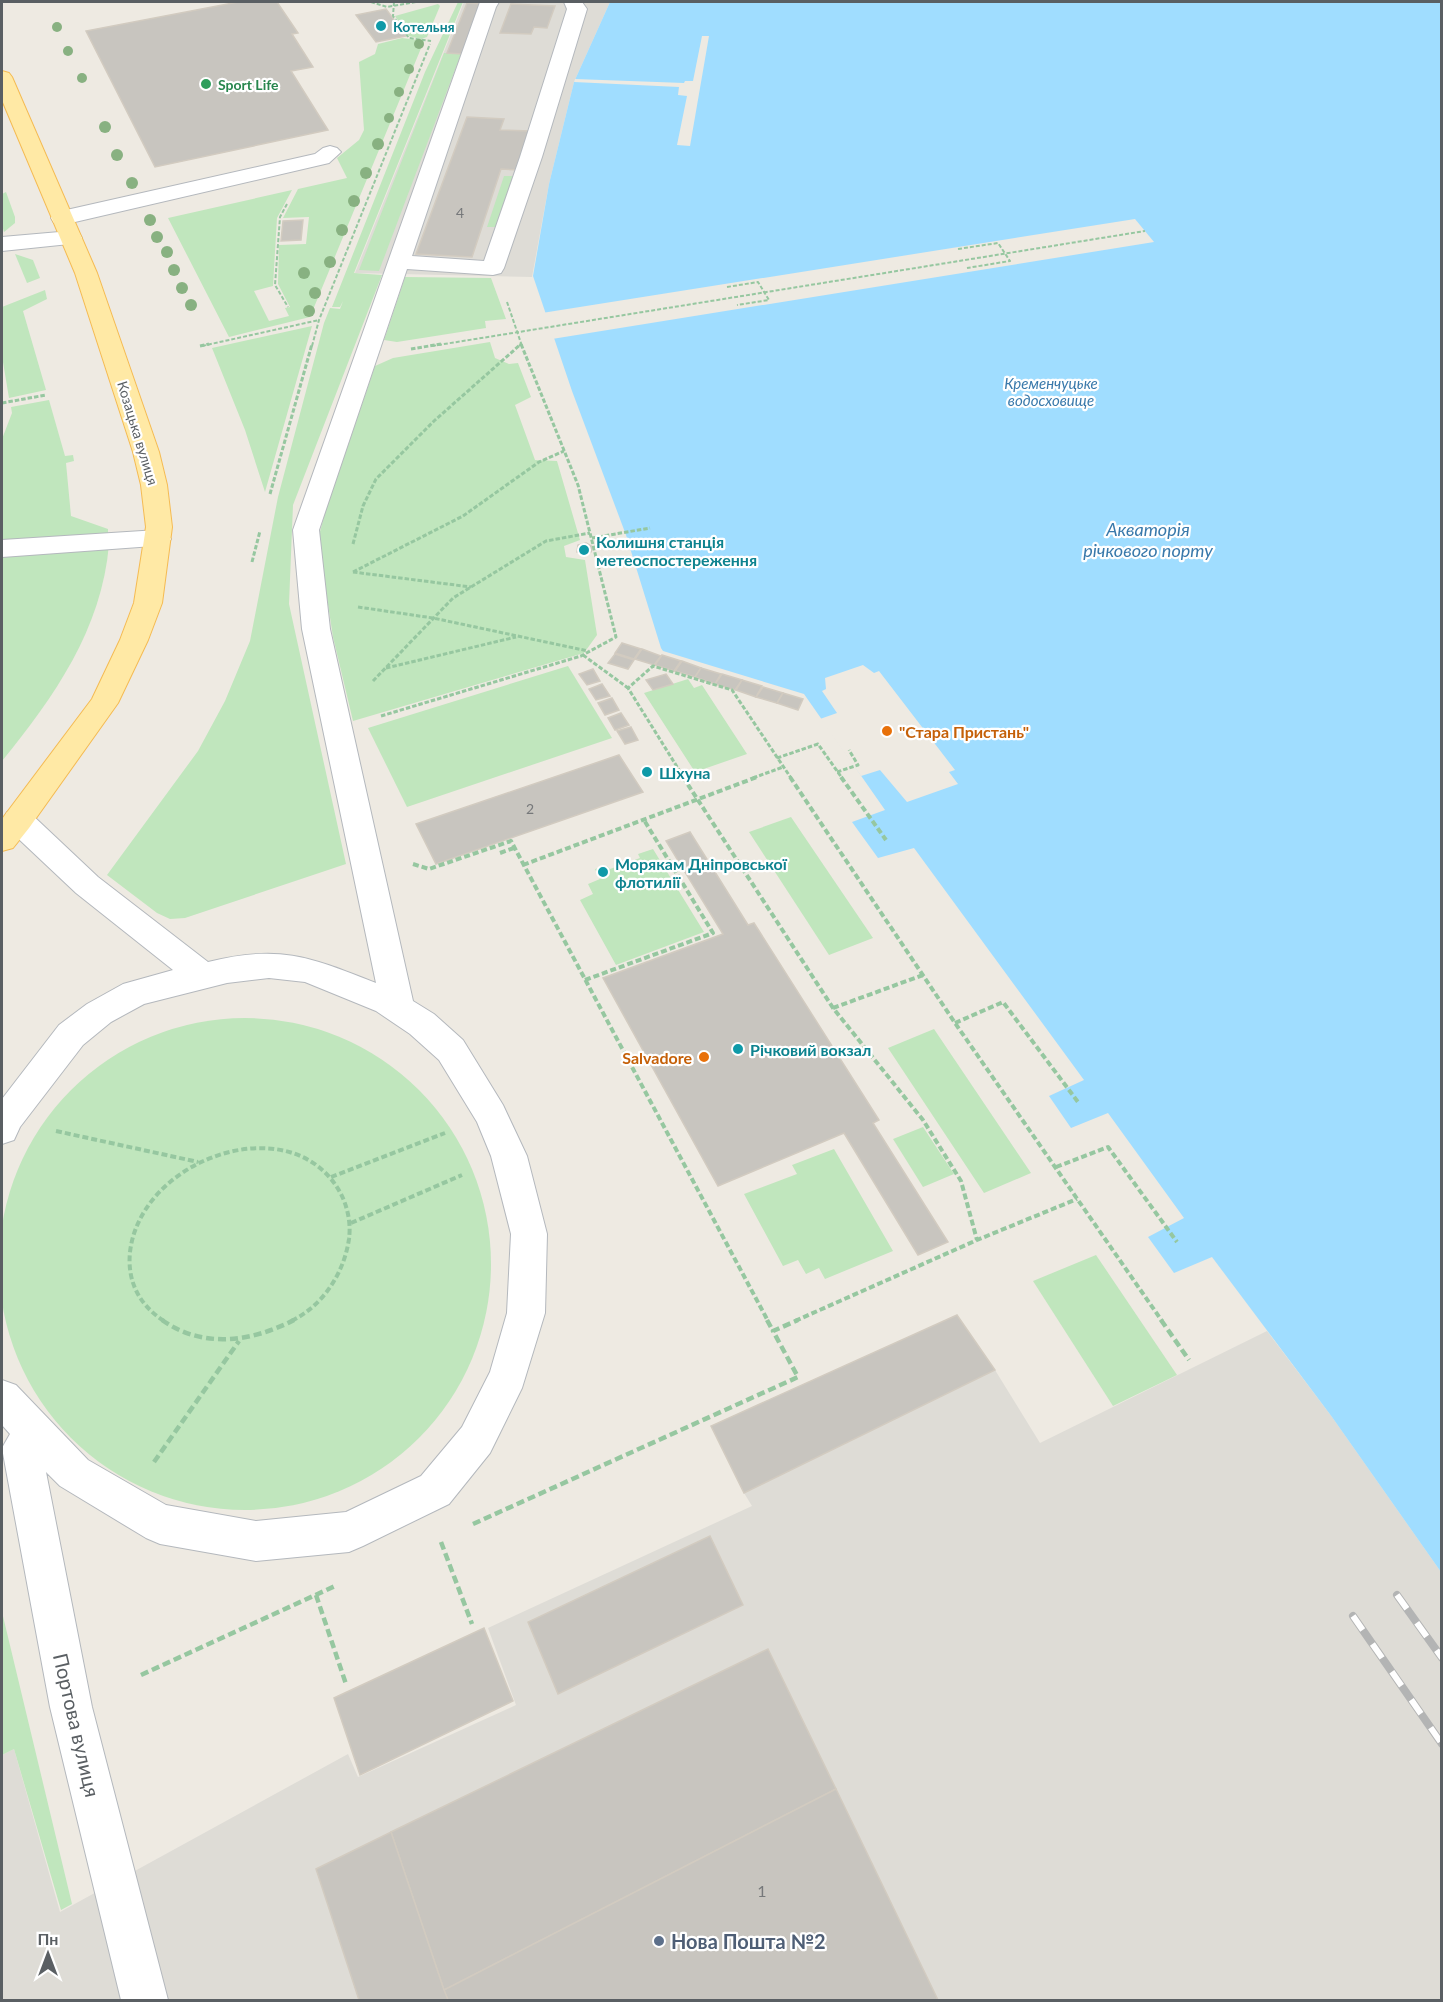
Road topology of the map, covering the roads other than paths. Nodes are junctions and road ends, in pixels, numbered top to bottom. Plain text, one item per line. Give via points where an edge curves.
1 (490, 2) edge
2 (573, 2) edge
3 (2, 77) edge
4 (330, 152) dead end
5 (66, 228) junction
6 (2, 244) edge
7 (399, 262) junction
8 (158, 539) junction
9 (2, 549) edge
10 (10, 830) edge
11 (202, 975) junction
12 (398, 1008) junction
13 (2, 1126) edge
14 (2, 1398) edge
15 (12, 1443) edge
16 (74, 1473) junction
17 (144, 2001) edge

1 - 7 street
2 - 7 street via 577,9 493,267
3 - 5 main road, Козацька вулиця
4 - 5 street via 322,159
5 - 6 street
5 - 8 main road, Козацька вулиця via 86,273 146,452 157,501
7 - 12 street via 306,530 316,629
8 - 9 street
8 - 10 main road, Козацька вулиця via 148,603 104,703
10 - 11 street
11 - 12 street via 269,965 308,970
11 - 13 street via 135,993 99,1013 71,1035
12 - 16 street via 451,1050 492,1115 509,1156 529,1234 526,1313 508,1375 476,1440 435,1491 349,1532 256,1541 160,1524
14 - 16 street
15 - 16 street
15 - 17 street, Портова вулиця

